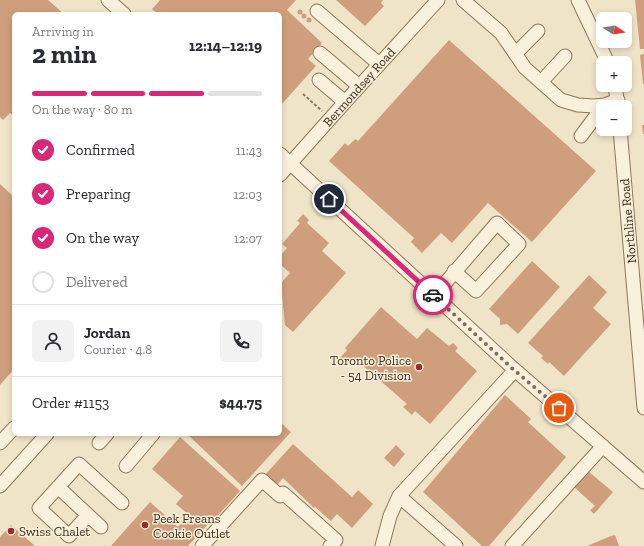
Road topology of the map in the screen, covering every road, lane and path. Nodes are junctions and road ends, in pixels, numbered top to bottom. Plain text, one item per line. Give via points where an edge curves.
1 (108, 0) edge
2 (438, 0) edge
3 (463, 0) edge
4 (578, 0) edge
5 (317, 11) dead end
6 (122, 12) edge
7 (538, 31) dead end
8 (320, 53) dead end
9 (515, 54) junction
10 (565, 56) dead end
11 (605, 56) edge
12 (379, 64) junction
13 (320, 80) dead end
14 (541, 82) junction
15 (359, 86) junction
16 (304, 94) dead end
17 (345, 102) junction
18 (596, 105) edge
19 (322, 112) dead end
20 (596, 116) edge
21 (581, 136) dead end
22 (621, 136) edge
23 (282, 156) edge
24 (290, 164) junction
25 (282, 174) edge
26 (454, 271) junction
27 (434, 296) junction
28 (514, 370) junction
29 (644, 408) edge
30 (12, 430) edge
31 (45, 436) edge
32 (151, 436) edge
33 (0, 443) edge
34 (603, 446) junction
35 (126, 466) dead end
36 (644, 482) edge
37 (0, 486) edge
38 (58, 487) junction
39 (399, 496) junction
40 (122, 503) dead end
41 (88, 515) junction
42 (101, 527) dead end
43 (206, 545) edge
44 (330, 546) edge
45 (382, 546) edge
46 (456, 546) edge
47 (512, 546) edge

1 - 6 street
2 - 12 street, Bermondsey Road
3 - 9 street via 501,33
4 - 11 street
5 - 12 street
7 - 9 street
8 - 15 street
9 - 14 street via 525,68
10 - 14 street
12 - 15 street, Bermondsey Road
13 - 17 street
14 - 18 street via 561,100 578,105
15 - 17 street, Bermondsey Road
16 - 19 path
17 - 24 street, Bermondsey Road
20 - 21 street
22 - 29 street, Northline Road
23 - 24 street
24 - 25 street, Bermondsey Road
24 - 27 street
26 - 26 street via 497,223 519,244 476,291
26 - 27 street
27 - 28 street
28 - 34 street
28 - 39 street
30 - 33 street
31 - 37 street
32 - 35 street
34 - 36 street
34 - 47 street
38 - 40 street via 79,464
38 - 41 street
38 - 41 street via 39,508 69,536
39 - 45 street via 390,516
39 - 46 street
41 - 42 street
43 - 44 street via 262,480 280,496 283,493 336,540

